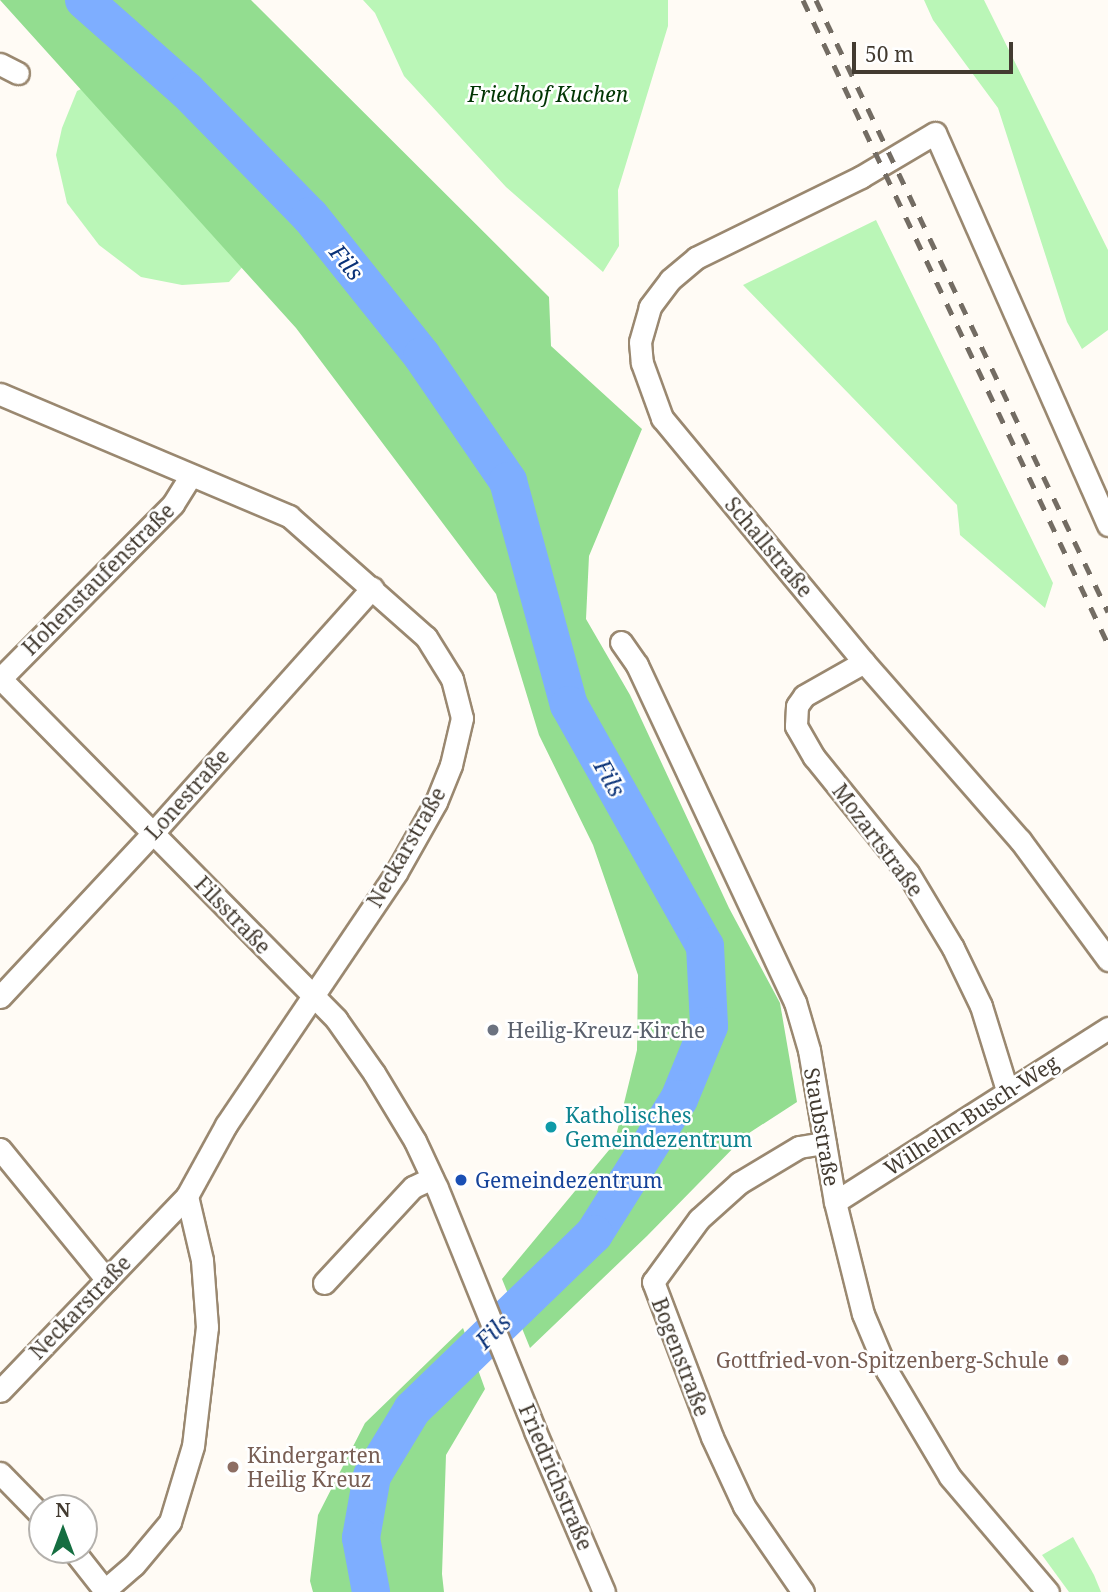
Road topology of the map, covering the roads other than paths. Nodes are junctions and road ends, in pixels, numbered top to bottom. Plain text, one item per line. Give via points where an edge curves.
1 (1, 398) edge
2 (191, 475) junction
3 (1108, 525) edge
4 (372, 588) junction
5 (621, 642) dead end
6 (864, 662) junction
7 (0, 678) edge
8 (153, 833) junction
9 (1108, 960) edge
10 (311, 995) junction
11 (0, 996) edge
12 (1108, 1028) edge
13 (1007, 1090) junction
14 (825, 1143) junction
15 (0, 1149) edge
16 (432, 1178) junction
17 (187, 1196) junction
18 (835, 1202) junction
19 (107, 1280) junction
20 (324, 1283) dead end
21 (508, 1362) joint
22 (0, 1391) edge
23 (0, 1473) edge
24 (28, 1502) edge
25 (84, 1564) edge
26 (105, 1591) edge
27 (604, 1592) edge
28 (803, 1592) edge
29 (1048, 1592) edge

1 - 2 street, Neckarstraße
2 - 4 street, Neckarstraße via 289,516
2 - 7 street, Hohenstaufenstraße via 173,504
3 - 6 street, Schallstraße via 934,133 861,177 696,258 670,280 650,307 640,342 642,363 662,418
4 - 8 street, Lonestraße
4 - 10 street, Neckarstraße via 410,620 440,655 459,697 462,718 436,802 396,873
5 - 14 street, Staubstraße via 638,665 794,1002 808,1049
6 - 9 street, Schallstraße via 1020,840
6 - 13 street, Mozartstraße via 804,696 797,706 796,726 814,757 908,873 953,948 981,1006
7 - 8 street, Filsstraße
8 - 10 street, Filsstraße
8 - 11 street, Lonestraße
10 - 16 street, Filsstraße via 336,1019 374,1073
10 - 17 street, Neckarstraße via 226,1125
12 - 13 street, Wilhelm-Busch-Weg
13 - 18 street, Wilhelm-Busch-Weg
14 - 18 street, Staubstraße
14 - 28 street, Bogenstraße via 799,1147 739,1182 699,1219 653,1282 712,1437 744,1506
15 - 19 street
16 - 20 street via 413,1187
16 - 21 street, Filsstraße
17 - 19 street, Neckarstraße
17 - 26 street via 202,1261 206,1327 193,1446 170,1522
18 - 29 street, Staubstraße via 863,1314 887,1371 950,1477
19 - 22 street, Neckarstraße
21 - 27 street, Friedrichstraße
23 - 24 street
25 - 26 street

